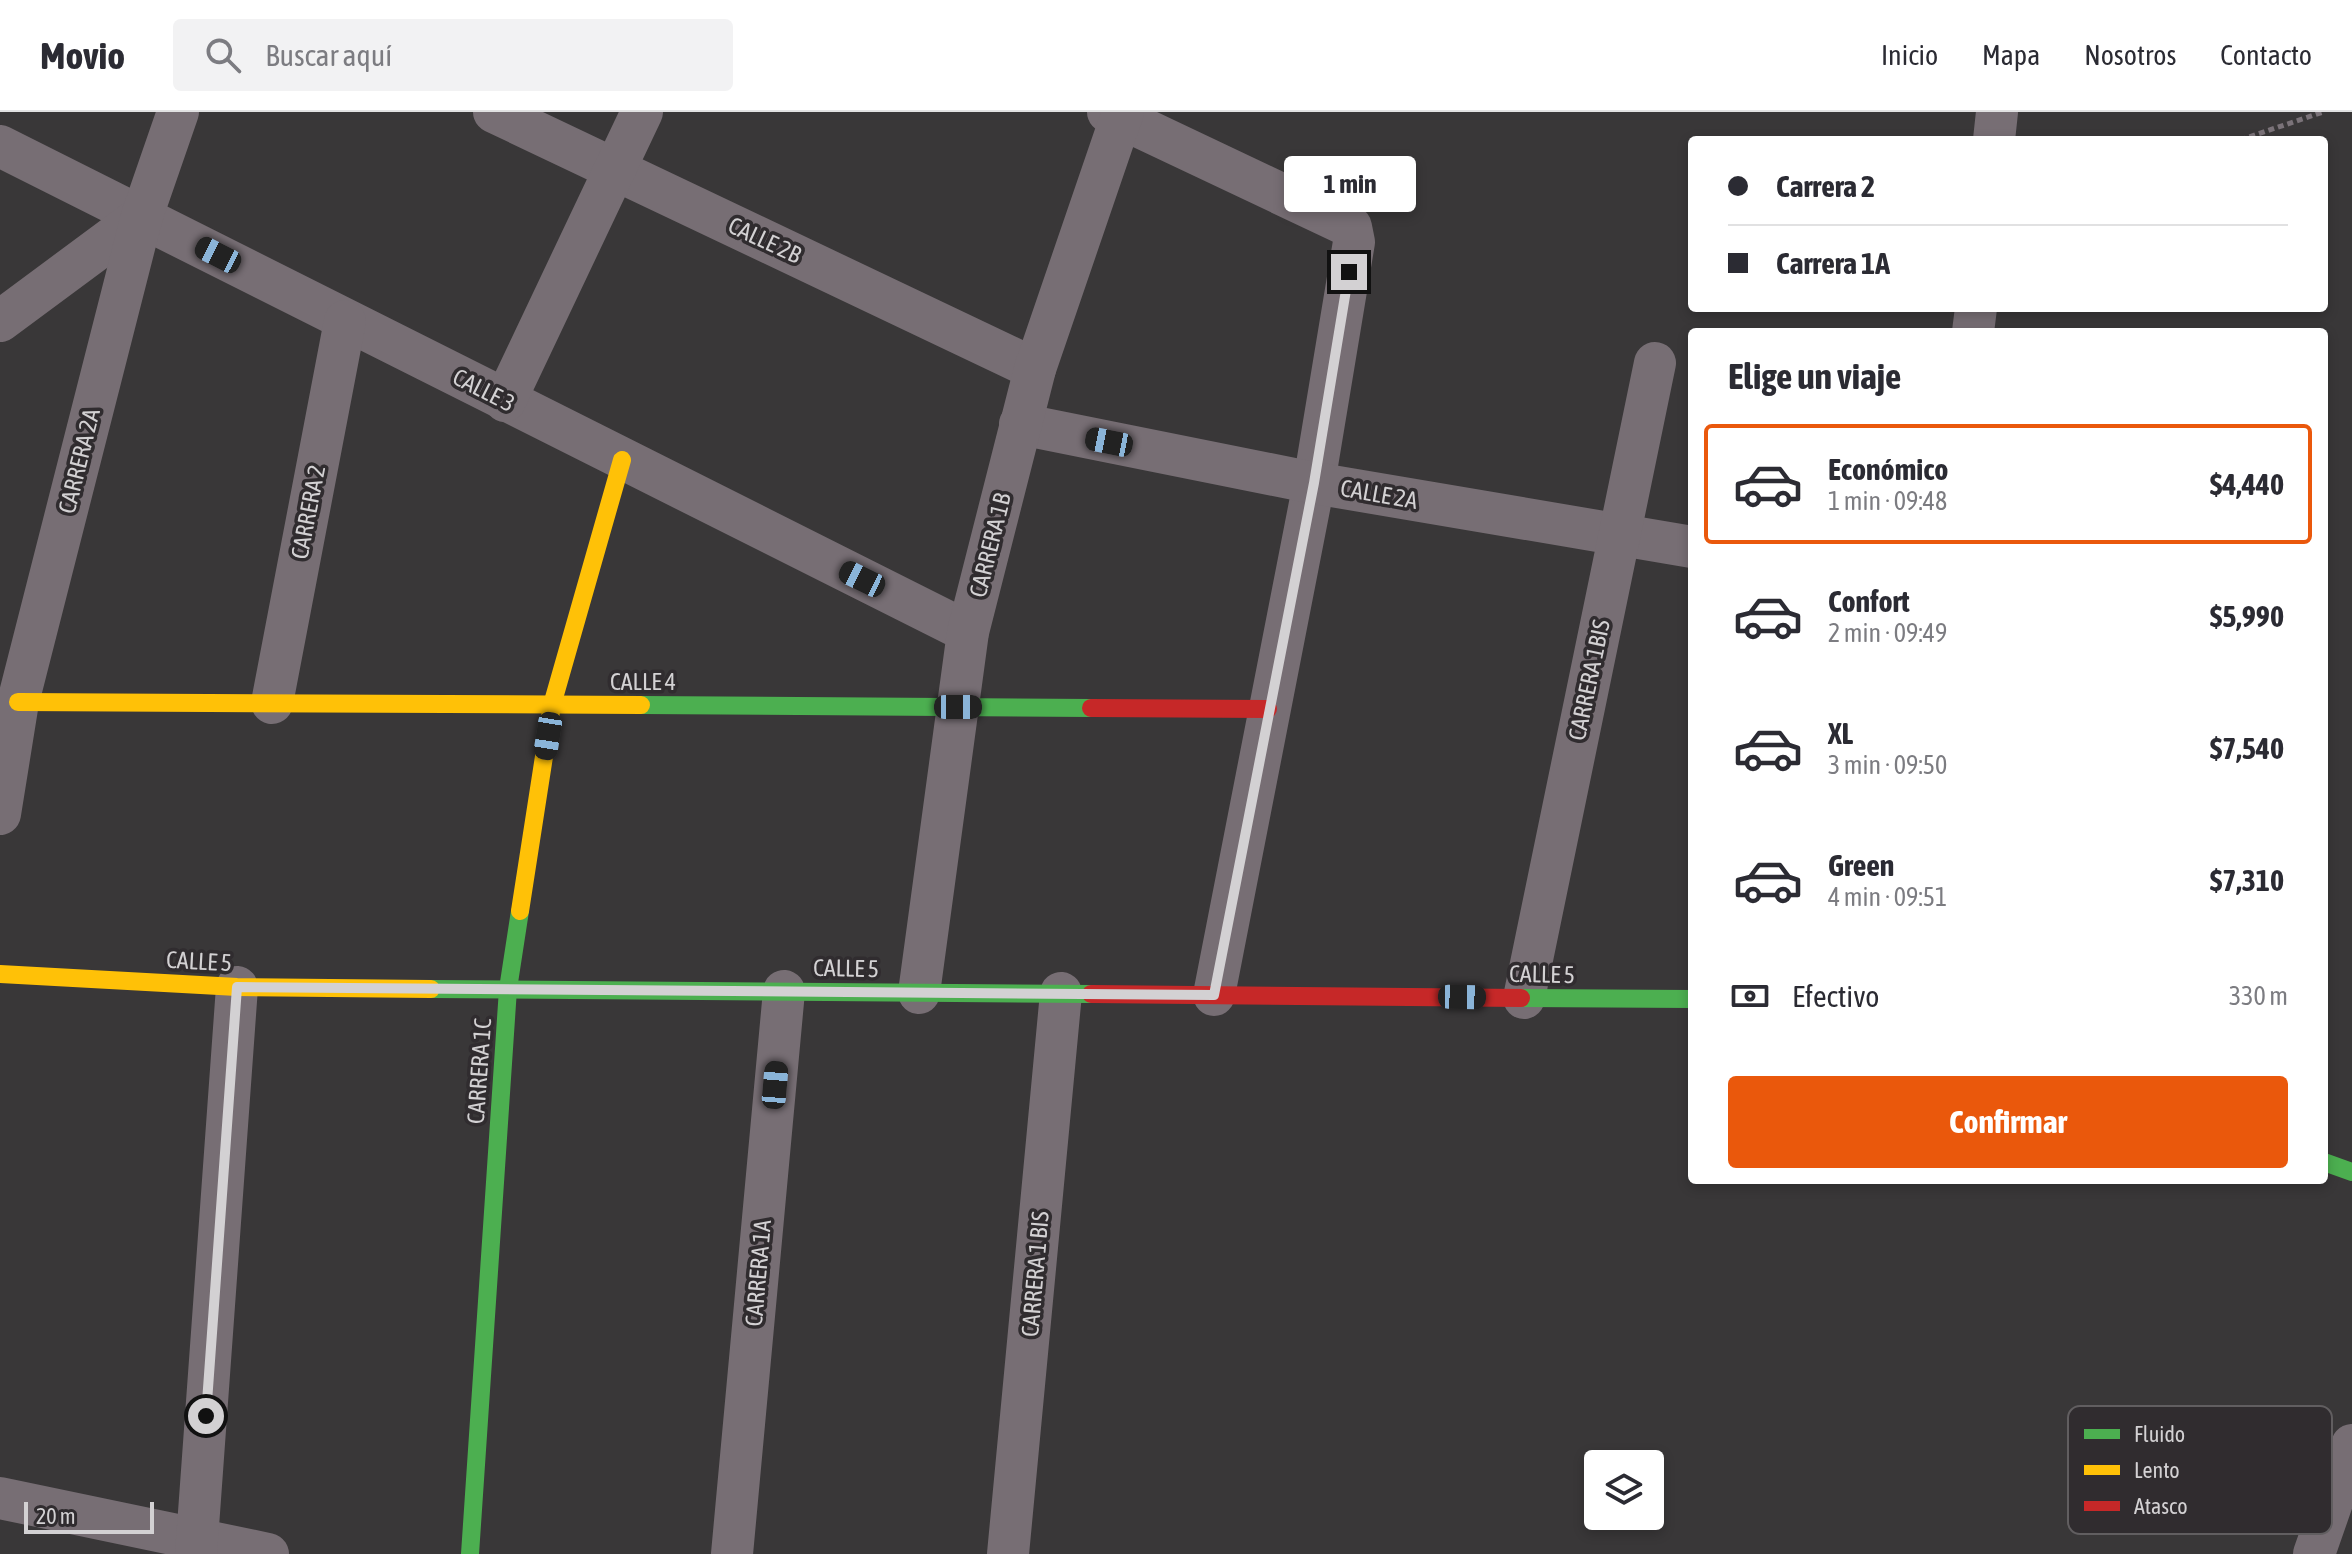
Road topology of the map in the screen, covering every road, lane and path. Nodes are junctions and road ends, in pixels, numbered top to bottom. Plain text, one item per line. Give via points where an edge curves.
1 (178, 112) edge
2 (494, 112) edge
3 (642, 112) edge
4 (1997, 112) edge
5 (2323, 112) edge
6 (1117, 114) edge
7 (1994, 136) edge
8 (2252, 136) edge
9 (0, 146) edge
10 (615, 169) junction
11 (142, 216) junction
12 (0, 321) edge
13 (345, 321) junction
14 (1655, 363) dead end
15 (1035, 369) junction
16 (505, 401) junction
17 (1020, 424) junction
18 (622, 460) junction
19 (1314, 483) junction
20 (1619, 536) junction
21 (1688, 546) edge
22 (968, 632) junction
23 (18, 702) junction
24 (272, 703) junction
25 (552, 705) junction
26 (958, 707) junction
27 (1268, 709) junction
28 (0, 814) edge
29 (0, 974) edge
30 (237, 987) junction
31 (508, 989) junction
32 (784, 991) junction
33 (919, 993) junction
34 (1061, 993) junction
35 (1214, 995) junction
36 (1524, 998) junction
37 (1688, 999) edge
38 (2328, 1163) edge
39 (2352, 1172) edge
40 (2352, 1445) edge
41 (0, 1498) edge
42 (2332, 1502) edge
43 (2321, 1534) edge
44 (196, 1547) edge
45 (268, 1554) edge
46 (470, 1554) edge
47 (732, 1554) edge
48 (1008, 1554) edge
49 (2314, 1554) edge

1 - 11 street, CARRERA 2A
2 - 10 street, CALLE 2B
3 - 10 street
4 - 7 street
5 - 8 path
6 - 15 street, CARRERA 1B
6 - 19 street via 1351,227 1354,242
9 - 11 street, CALLE 3
10 - 15 street, CALLE 2B
10 - 16 street
11 - 12 street
11 - 13 street, CALLE 3
11 - 23 street, CARRERA 2A
13 - 16 street, CALLE 3
13 - 24 street, CARRERA 2
14 - 20 street, CARRERA 1BIS
15 - 17 street, CARRERA 1B
16 - 18 street, CALLE 3
17 - 19 street, CALLE 2A
17 - 22 street, CARRERA 1B
18 - 22 street, CALLE 3
18 - 25 street, CARRERA 1C
19 - 20 street, CALLE 2A
19 - 27 street
20 - 21 street, CALLE 2A
20 - 36 street, CARRERA 1BIS
22 - 26 street, CARRERA 1B
23 - 24 street, CALLE 4
23 - 28 street, CARRERA 2A
24 - 25 street, CALLE 4
25 - 26 street, CALLE 4
25 - 31 street, CARRERA 1C
26 - 27 street, CALLE 4
26 - 33 street, CARRERA 1B
27 - 35 street
29 - 30 street, CALLE 5
30 - 31 street, CALLE 5
30 - 44 street
31 - 32 street, CALLE 5
31 - 46 street, CARRERA 1C
32 - 33 street, CALLE 5
32 - 47 street, CARRERA 1A
33 - 34 street, CALLE 5
34 - 35 street, CALLE 5
34 - 48 street, CARRERA 1 BIS
35 - 36 street, CALLE 5
36 - 37 street, CALLE 5
38 - 39 street
40 - 42 street
41 - 44 street
43 - 49 street
44 - 45 street

